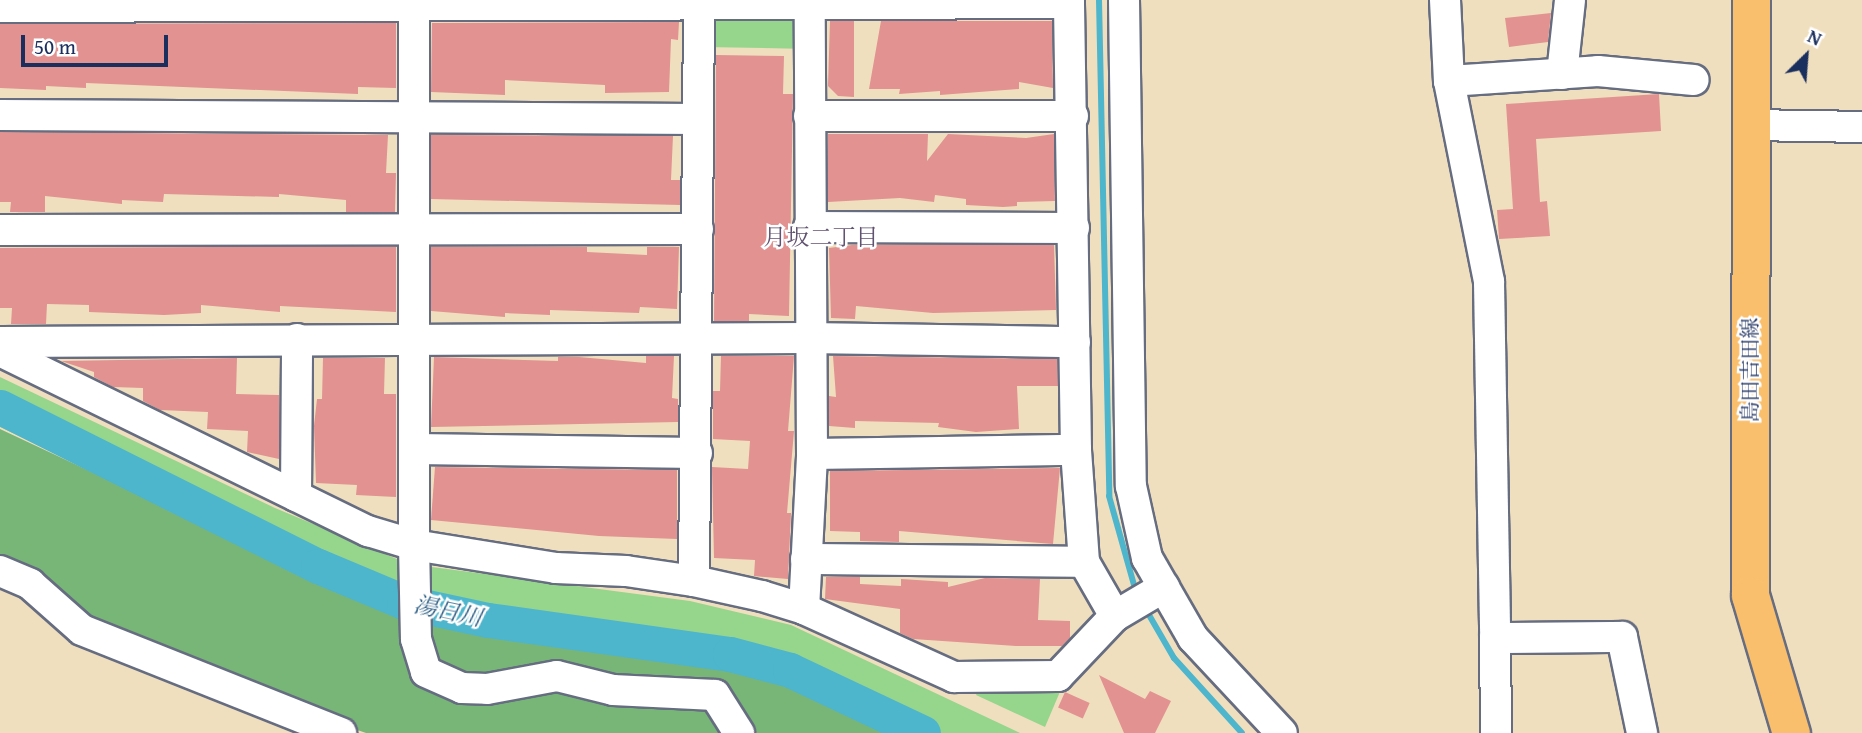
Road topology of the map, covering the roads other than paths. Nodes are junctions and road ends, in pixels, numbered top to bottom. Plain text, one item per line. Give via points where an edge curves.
1 (1124, 0) edge
2 (1445, 0) edge
3 (1570, 0) edge
4 (1751, 0) edge
5 (1069, 1) edge
6 (414, 2) edge
7 (756, 2) edge
8 (125, 4) edge
9 (810, 4) junction
10 (699, 5) junction
11 (0, 7) edge
12 (1562, 74) junction
13 (1694, 80) dead end
14 (1449, 81) junction
15 (0, 115) edge
16 (414, 116) junction
17 (809, 116) junction
18 (1073, 117) junction
19 (698, 119) junction
20 (1751, 125) junction
21 (1862, 127) edge
22 (809, 227) junction
23 (1074, 228) junction
24 (698, 229) junction
25 (0, 230) edge
26 (413, 230) junction
27 (416, 338) junction
28 (808, 338) junction
29 (297, 339) junction
30 (699, 339) junction
31 (0, 342) edge
32 (1075, 342) junction
33 (0, 351) edge
34 (416, 449) junction
35 (1076, 450) junction
36 (696, 453) junction
37 (812, 454) junction
38 (296, 496) junction
39 (414, 545) junction
40 (806, 559) junction
41 (1084, 562) junction
42 (0, 571) edge
43 (694, 581) junction
44 (1164, 587) junction
45 (804, 609) junction
46 (1115, 615) junction
47 (1495, 638) junction
48 (341, 733) edge
49 (739, 733) edge
50 (1282, 733) edge
51 (1496, 733) edge
52 (1642, 733) edge
53 (1791, 733) edge

1 - 44 street via 1130,486 1147,558
2 - 14 street
3 - 12 street
4 - 20 main road, 島田吉田線
5 - 9 street
5 - 18 street
6 - 8 street
6 - 10 street
6 - 16 street
7 - 9 street
7 - 10 street
8 - 11 street
9 - 17 street
10 - 19 street
12 - 13 street via 1598,71
12 - 14 street
14 - 47 street via 1489,282
15 - 16 street
16 - 19 street
16 - 26 street
17 - 18 street
17 - 22 street
18 - 23 street
19 - 24 street
20 - 21 street
20 - 53 main road, 島田吉田線 via 1750,595
22 - 23 street
22 - 28 street
23 - 32 street
24 - 26 street
24 - 30 street
25 - 26 street
26 - 27 street
27 - 29 street
27 - 30 street
27 - 34 street
28 - 30 street
28 - 32 street
28 - 37 street
29 - 31 street
29 - 38 street
30 - 36 street
32 - 35 street
33 - 38 street
34 - 36 street
34 - 39 street
35 - 37 street
35 - 41 street
36 - 43 street
37 - 40 street
38 - 39 street via 368,531
39 - 43 street via 556,568 626,571
39 - 49 street via 416,639 426,672 462,688 487,689 557,676 613,690 715,695
40 - 41 street
40 - 45 street
41 - 46 street
42 - 48 street via 30,584 82,630
43 - 45 street
44 - 46 street
44 - 50 street via 1193,638
45 - 46 street via 954,677 1058,676
47 - 51 street
47 - 52 street via 1622,636

